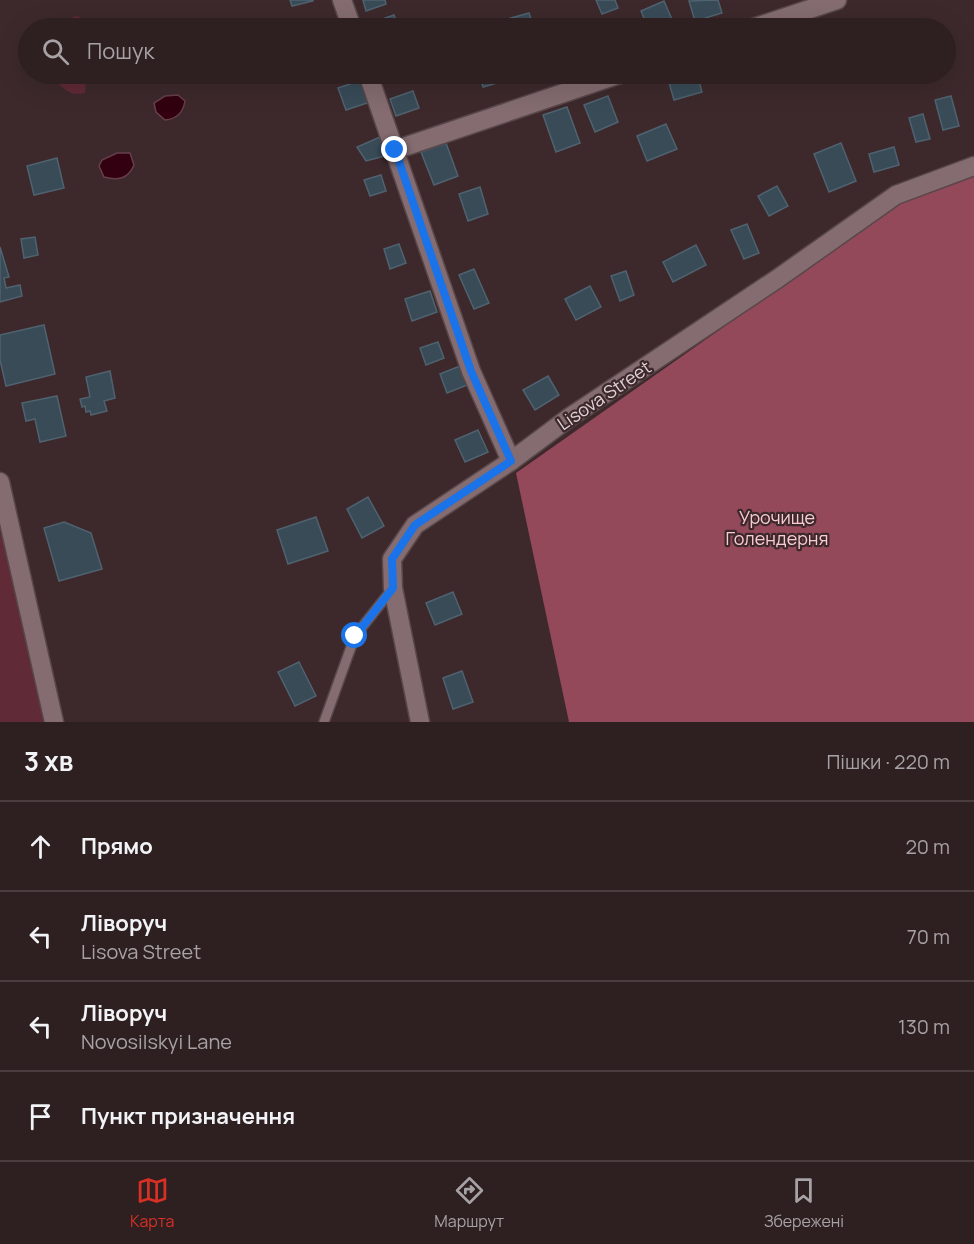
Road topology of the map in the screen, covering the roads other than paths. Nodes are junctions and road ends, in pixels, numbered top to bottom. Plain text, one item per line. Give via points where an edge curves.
1 (342, 0) edge
2 (837, 0) edge
3 (348, 18) edge
4 (783, 18) edge
5 (372, 84) edge
6 (590, 84) edge
7 (395, 150) junction
8 (974, 166) edge
9 (511, 461) junction
10 (0, 482) edge
11 (393, 588) junction
12 (54, 722) edge
13 (324, 722) edge
14 (420, 722) edge

1 - 3 street
2 - 4 street
5 - 7 street
6 - 7 street
7 - 9 street via 471,371
8 - 9 street, Lisova Street via 896,195
9 - 11 street, Lisova Street via 415,525 392,559
10 - 12 street
11 - 13 lane via 355,636
11 - 14 street, Lisova Street

